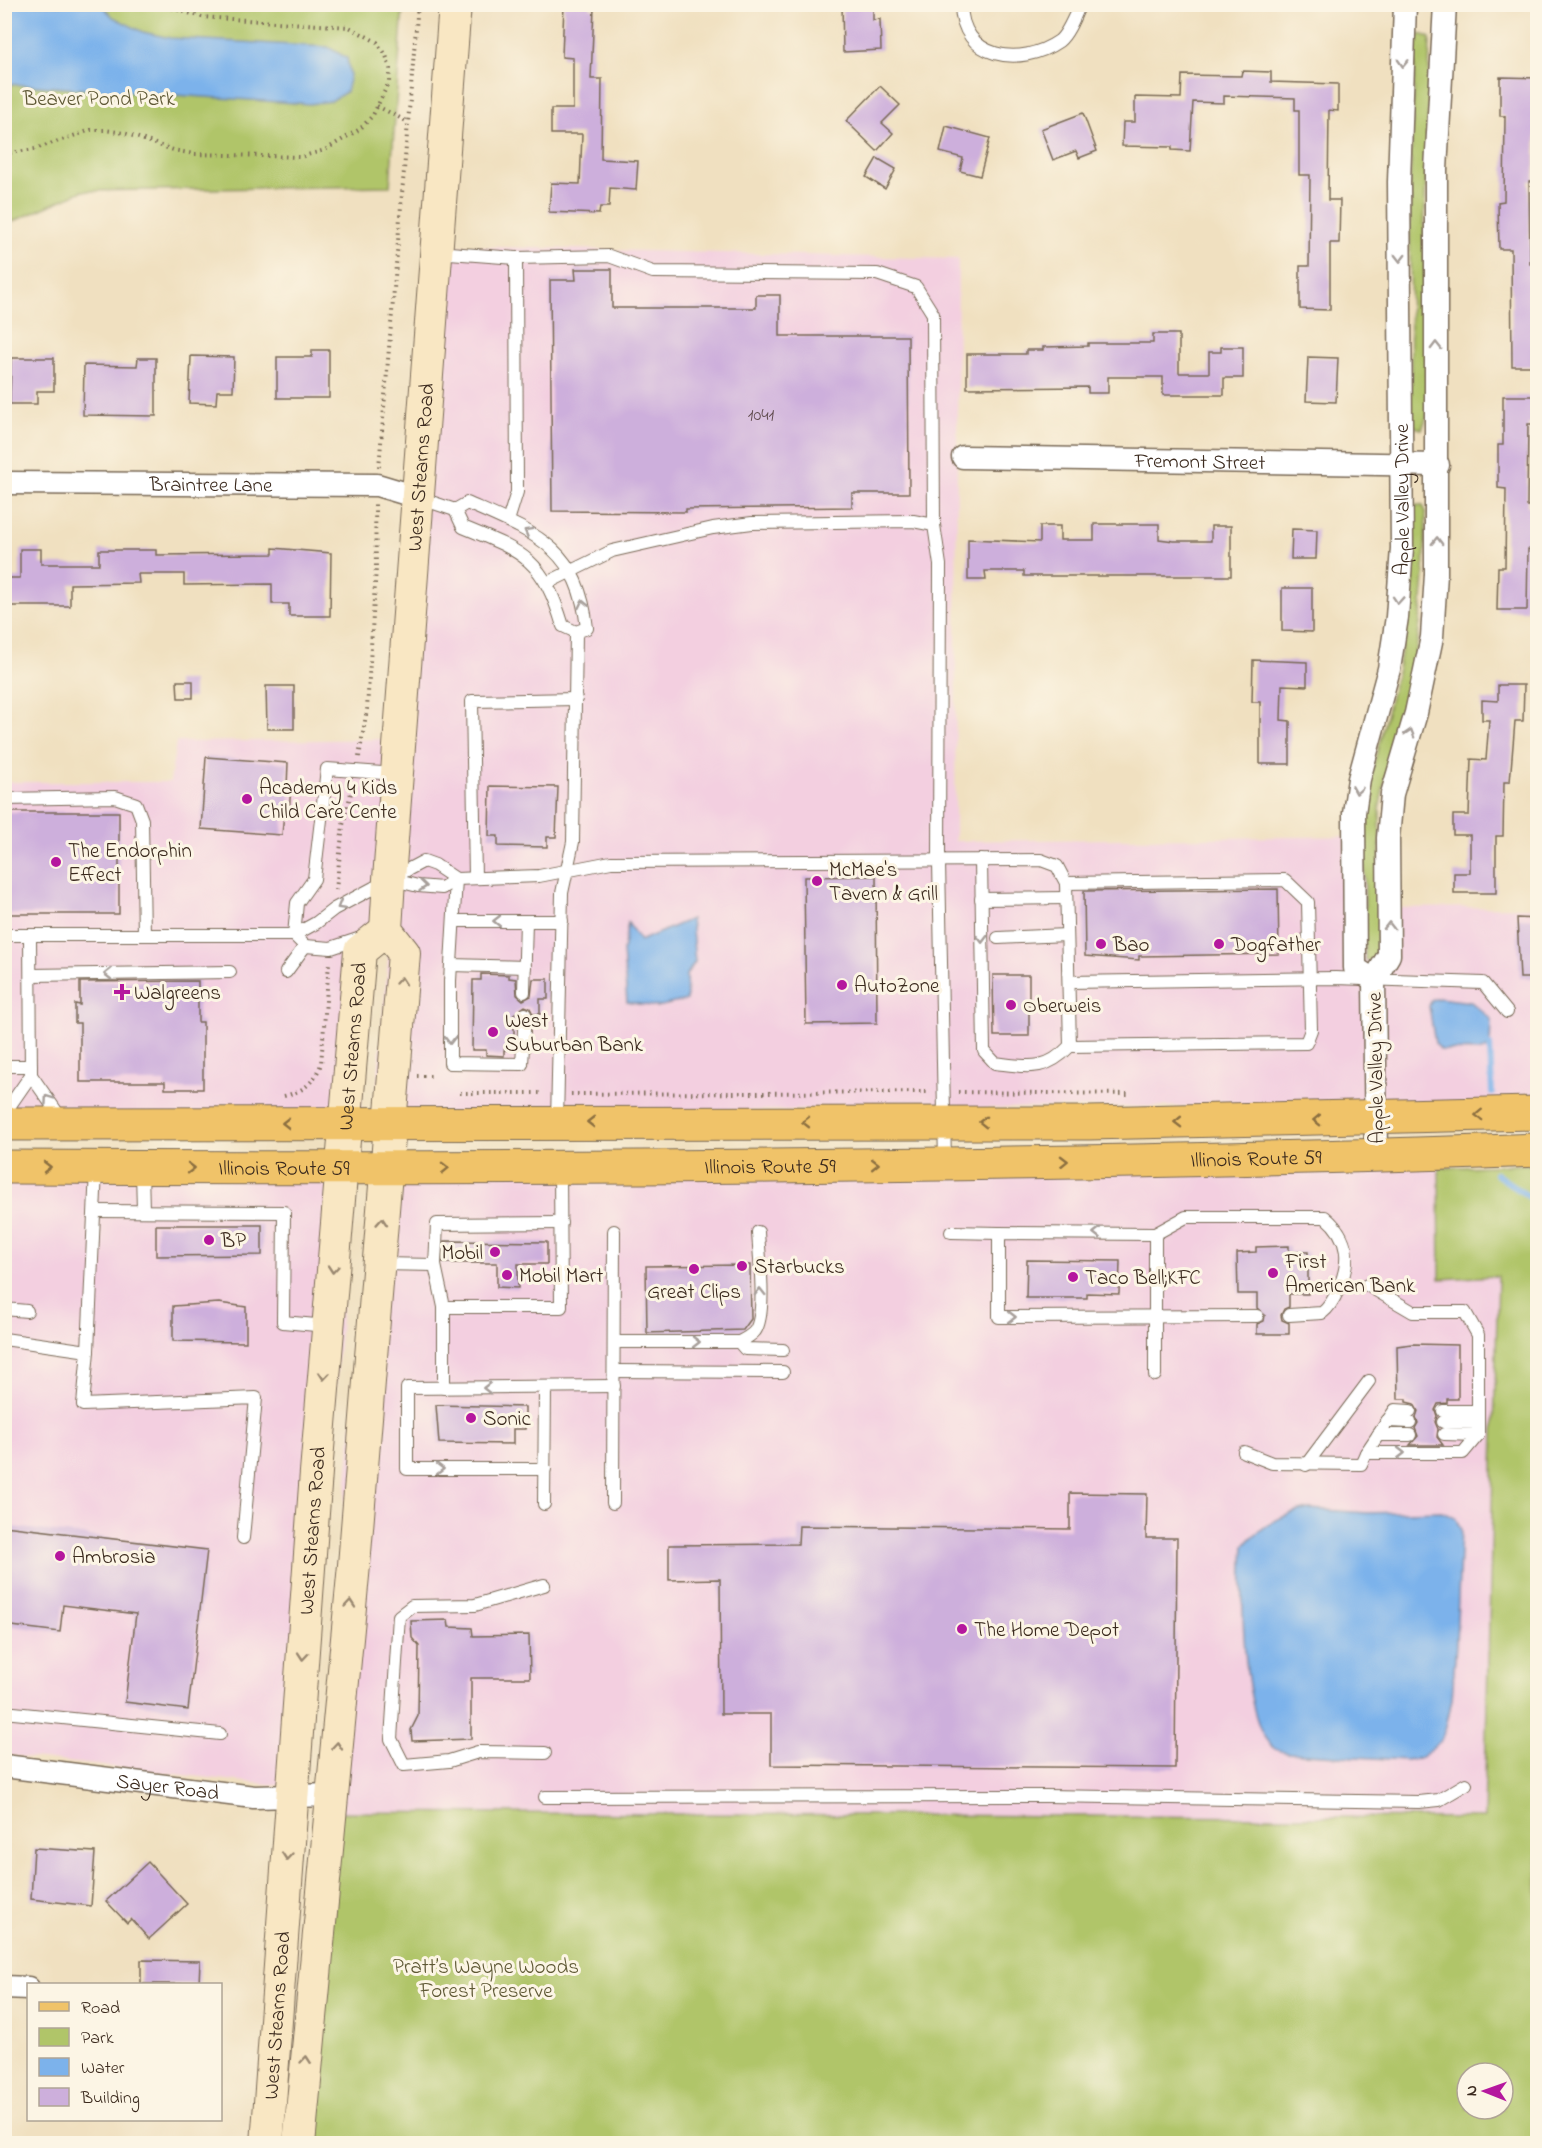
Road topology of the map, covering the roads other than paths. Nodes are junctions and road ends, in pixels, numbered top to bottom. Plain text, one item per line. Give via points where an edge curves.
1 (455, 4) edge
2 (961, 4) edge
3 (1080, 4) edge
4 (1405, 4) edge
5 (1445, 4) edge
6 (436, 252) junction
7 (516, 258) junction
8 (963, 457) dead end
9 (1402, 464) junction
10 (1438, 465) junction
11 (4, 483) edge
12 (417, 497) junction
13 (455, 510) junction
14 (508, 521) junction
15 (934, 525) junction
16 (571, 570) junction
17 (547, 584) junction
18 (576, 632) junction
19 (576, 699) junction
20 (396, 774) junction
21 (4, 799) edge
22 (981, 860) junction
23 (939, 862) junction
24 (566, 872) junction
25 (475, 878) junction
26 (389, 879) junction
27 (456, 879) junction
28 (1066, 883) junction
29 (1066, 898) junction
30 (981, 899) junction
31 (454, 921) junction
32 (526, 921) junction
33 (562, 921) junction
34 (386, 930) junction
35 (4, 935) edge
36 (30, 935) junction
37 (144, 935) junction
38 (294, 935) junction
39 (1067, 935) junction
40 (998, 938) dead end
41 (305, 946) junction
42 (451, 965) junction
43 (525, 968) junction
44 (230, 972) dead end
45 (286, 972) dead end
46 (31, 975) junction
47 (1310, 978) junction
48 (1374, 980) junction
49 (1069, 982) junction
50 (524, 992) dead end
51 (1507, 1012) dead end
52 (525, 1014) dead end
53 (1070, 1046) junction
54 (4, 1066) edge
55 (31, 1070) junction
56 (1538, 1113) edge
57 (4, 1114) edge
58 (1375, 1118) junction
59 (64, 1122) junction
60 (557, 1122) junction
61 (945, 1122) junction
62 (345, 1123) junction
63 (391, 1123) junction
64 (4, 1124) edge
65 (1538, 1150) edge
66 (1376, 1156) junction
67 (945, 1163) junction
68 (4, 1167) edge
69 (96, 1167) junction
70 (142, 1167) junction
71 (560, 1168) junction
72 (341, 1169) junction
73 (386, 1169) junction
74 (95, 1211) junction
75 (143, 1211) junction
76 (561, 1223) junction
77 (614, 1231) dead end
78 (758, 1232) dead end
79 (951, 1232) dead end
80 (999, 1233) junction
81 (1155, 1234) junction
82 (379, 1264) junction
83 (435, 1265) junction
84 (1367, 1286) dead end
85 (444, 1307) junction
86 (4, 1309) edge
87 (27, 1311) dead end
88 (1257, 1316) dead end
89 (1289, 1316) dead end
90 (1155, 1318) junction
91 (328, 1326) junction
92 (4, 1339) edge
93 (614, 1342) junction
94 (740, 1342) junction
95 (783, 1350) dead end
96 (88, 1351) junction
97 (614, 1371) junction
98 (783, 1371) dead end
99 (1155, 1375) dead end
100 (1369, 1380) dead end
101 (614, 1386) junction
102 (444, 1388) junction
103 (545, 1388) junction
104 (1410, 1416) dead end
105 (1478, 1423) junction
106 (1378, 1434) junction
107 (1410, 1435) dead end
108 (1244, 1452) dead end
109 (1366, 1453) junction
110 (1306, 1465) junction
111 (545, 1469) junction
112 (613, 1503) dead end
113 (544, 1504) dead end
114 (243, 1538) dead end
115 (544, 1585) dead end
116 (4, 1712) edge
117 (220, 1734) dead end
118 (545, 1753) dead end
119 (4, 1766) edge
120 (1466, 1784) dead end
121 (333, 1796) junction
122 (292, 1797) junction
123 (545, 1797) dead end
124 (4, 1987) edge
125 (27, 1988) edge
126 (267, 2144) edge
127 (299, 2144) edge

1 - 6 main road, West Stearns Road
2 - 3 lane via 961,19 977,45 1001,57 1030,54 1060,40
4 -> 9 street, Apple Valley Drive via 1399,182
10 -> 5 street, Apple Valley Drive via 1436,170
6 - 7 lane
6 - 12 main road, West Stearns Road
7 - 14 lane via 517,492
7 - 15 lane via 609,256 653,272 876,274 916,287 933,314
8 - 9 street, Fremont Street
9 - 10 street, Fremont Street
9 -> 48 street, Apple Valley Drive via 1397,617 1389,669 1359,779 1354,813 1355,968
48 -> 10 street, Apple Valley Drive via 1389,955 1388,838 1392,794 1416,713 1432,637
11 - 12 street, Braintree Lane via 377,485
12 - 13 lane
12 - 20 main road, West Stearns Road
13 - 14 lane via 467,503
13 - 17 lane via 463,527 514,548 540,571
16 -> 14 lane via 541,539
15 - 16 lane via 913,521 734,524 612,551
15 - 23 lane via 940,565
16 - 17 lane
18 -> 16 lane via 587,628 579,586
17 - 18 lane via 563,626
18 - 19 lane
19 - 24 lane via 573,842
19 - 25 lane via 472,701
20 - 26 main road, West Stearns Road
20 - 38 lane via 327,769 314,879 297,903
21 - 37 lane via 115,797 136,804 142,820
22 - 23 lane
22 - 28 lane via 1041,860 1057,866
22 - 30 lane
23 - 24 lane via 611,862
23 - 61 lane
24 - 25 lane
24 - 33 lane
25 - 27 lane
26 -> 27 lane via 442,888
26 - 27 lane via 424,861
26 - 34 main road, West Stearns Road
26 -> 38 lane
27 - 31 lane
28 - 29 lane
28 - 47 lane via 1285,880 1308,902
29 - 30 lane
29 - 39 lane
30 -> 53 lane via 984,1051 995,1063 1043,1066 1055,1061
32 -> 31 lane
31 - 42 lane
32 - 33 lane
32 - 43 lane
33 - 60 lane
34 - 41 lane via 331,948
34 - 62 main road, West Stearns Road via 360,951
63 -> 34 main road, West Stearns Road via 404,953
35 - 36 lane
36 - 37 lane
36 - 46 lane
37 - 38 lane
38 - 41 lane
39 - 40 lane
39 - 49 lane
41 - 45 lane
42 - 43 lane
42 -> 52 lane via 450,1063 522,1064
43 - 50 lane
44 -> 46 lane
46 - 55 lane
47 - 48 lane
47 - 49 lane
47 - 53 lane via 1311,1030 1306,1043
48 - 51 lane via 1483,983
48 - 58 street, Apple Valley Drive
49 - 53 lane
54 - 55 lane
55 - 57 lane
59 -> 55 lane
56 -> 58 main road, Illinois Route 59
58 -> 61 main road, Illinois Route 59
58 - 66 street, Apple Valley Drive
62 -> 59 main road, Illinois Route 59
59 - 64 main road, Illinois Route 59
61 -> 60 main road, Illinois Route 59
60 - 63 main road, Illinois Route 59
61 - 67 lane
62 - 63 main road, Illinois Route 59
62 - 72 main road, West Stearns Road
63 - 73 main road, West Stearns Road
65 - 66 main road, Illinois Route 59
67 -> 66 main road, Illinois Route 59
71 -> 67 main road, Illinois Route 59
68 -> 69 main road, Illinois Route 59
69 - 70 main road, Illinois Route 59
69 - 74 lane
70 -> 72 main road, Illinois Route 59
70 - 75 lane
73 -> 71 main road, Illinois Route 59
71 - 76 lane
72 - 73 main road, Illinois Route 59
72 -> 91 main road, West Stearns Road
82 -> 73 main road, West Stearns Road
74 - 75 lane
74 - 96 lane
75 - 91 lane via 284,1212 283,1322
76 - 83 lane via 437,1224
76 - 85 lane via 561,1307
77 - 93 lane
94 -> 78 lane via 755,1330 760,1312
79 - 80 lane
81 -> 80 lane
80 -> 90 lane via 999,1317
81 - 89 lane via 1186,1217 1325,1217 1340,1233 1347,1249 1344,1278 1322,1313
81 - 90 lane
82 - 83 lane
121 -> 82 main road, West Stearns Road
83 - 85 lane
84 - 105 lane via 1413,1312 1465,1312 1478,1335
85 - 102 lane
86 - 87 lane
88 - 90 lane
90 - 99 lane
91 -> 122 main road, West Stearns Road
92 - 96 lane
93 -> 94 lane
93 - 97 lane
94 - 95 lane via 745,1349
96 - 114 lane via 82,1405 256,1398
97 - 98 lane
97 - 101 lane
100 - 110 lane
101 - 103 lane
101 - 112 lane
103 -> 102 lane
102 -> 111 lane via 407,1388 406,1469
103 - 111 lane
104 - 106 lane via 1387,1421
105 - 105 lane via 1443,1422
109 -> 105 lane via 1462,1453
106 - 107 lane
106 - 109 lane
108 - 110 lane via 1272,1463
109 - 110 lane via 1361,1464
111 - 113 lane
115 - 118 lane via 475,1605 412,1606 399,1616 391,1739 404,1765 449,1761 478,1752
116 - 117 lane
119 - 122 street, Sayer Road via 254,1797
120 - 123 lane via 1439,1800 1419,1802 1046,1796
121 - 122 street, Sayer Road
127 -> 121 main road, West Stearns Road
122 -> 126 main road, West Stearns Road
124 - 125 street

